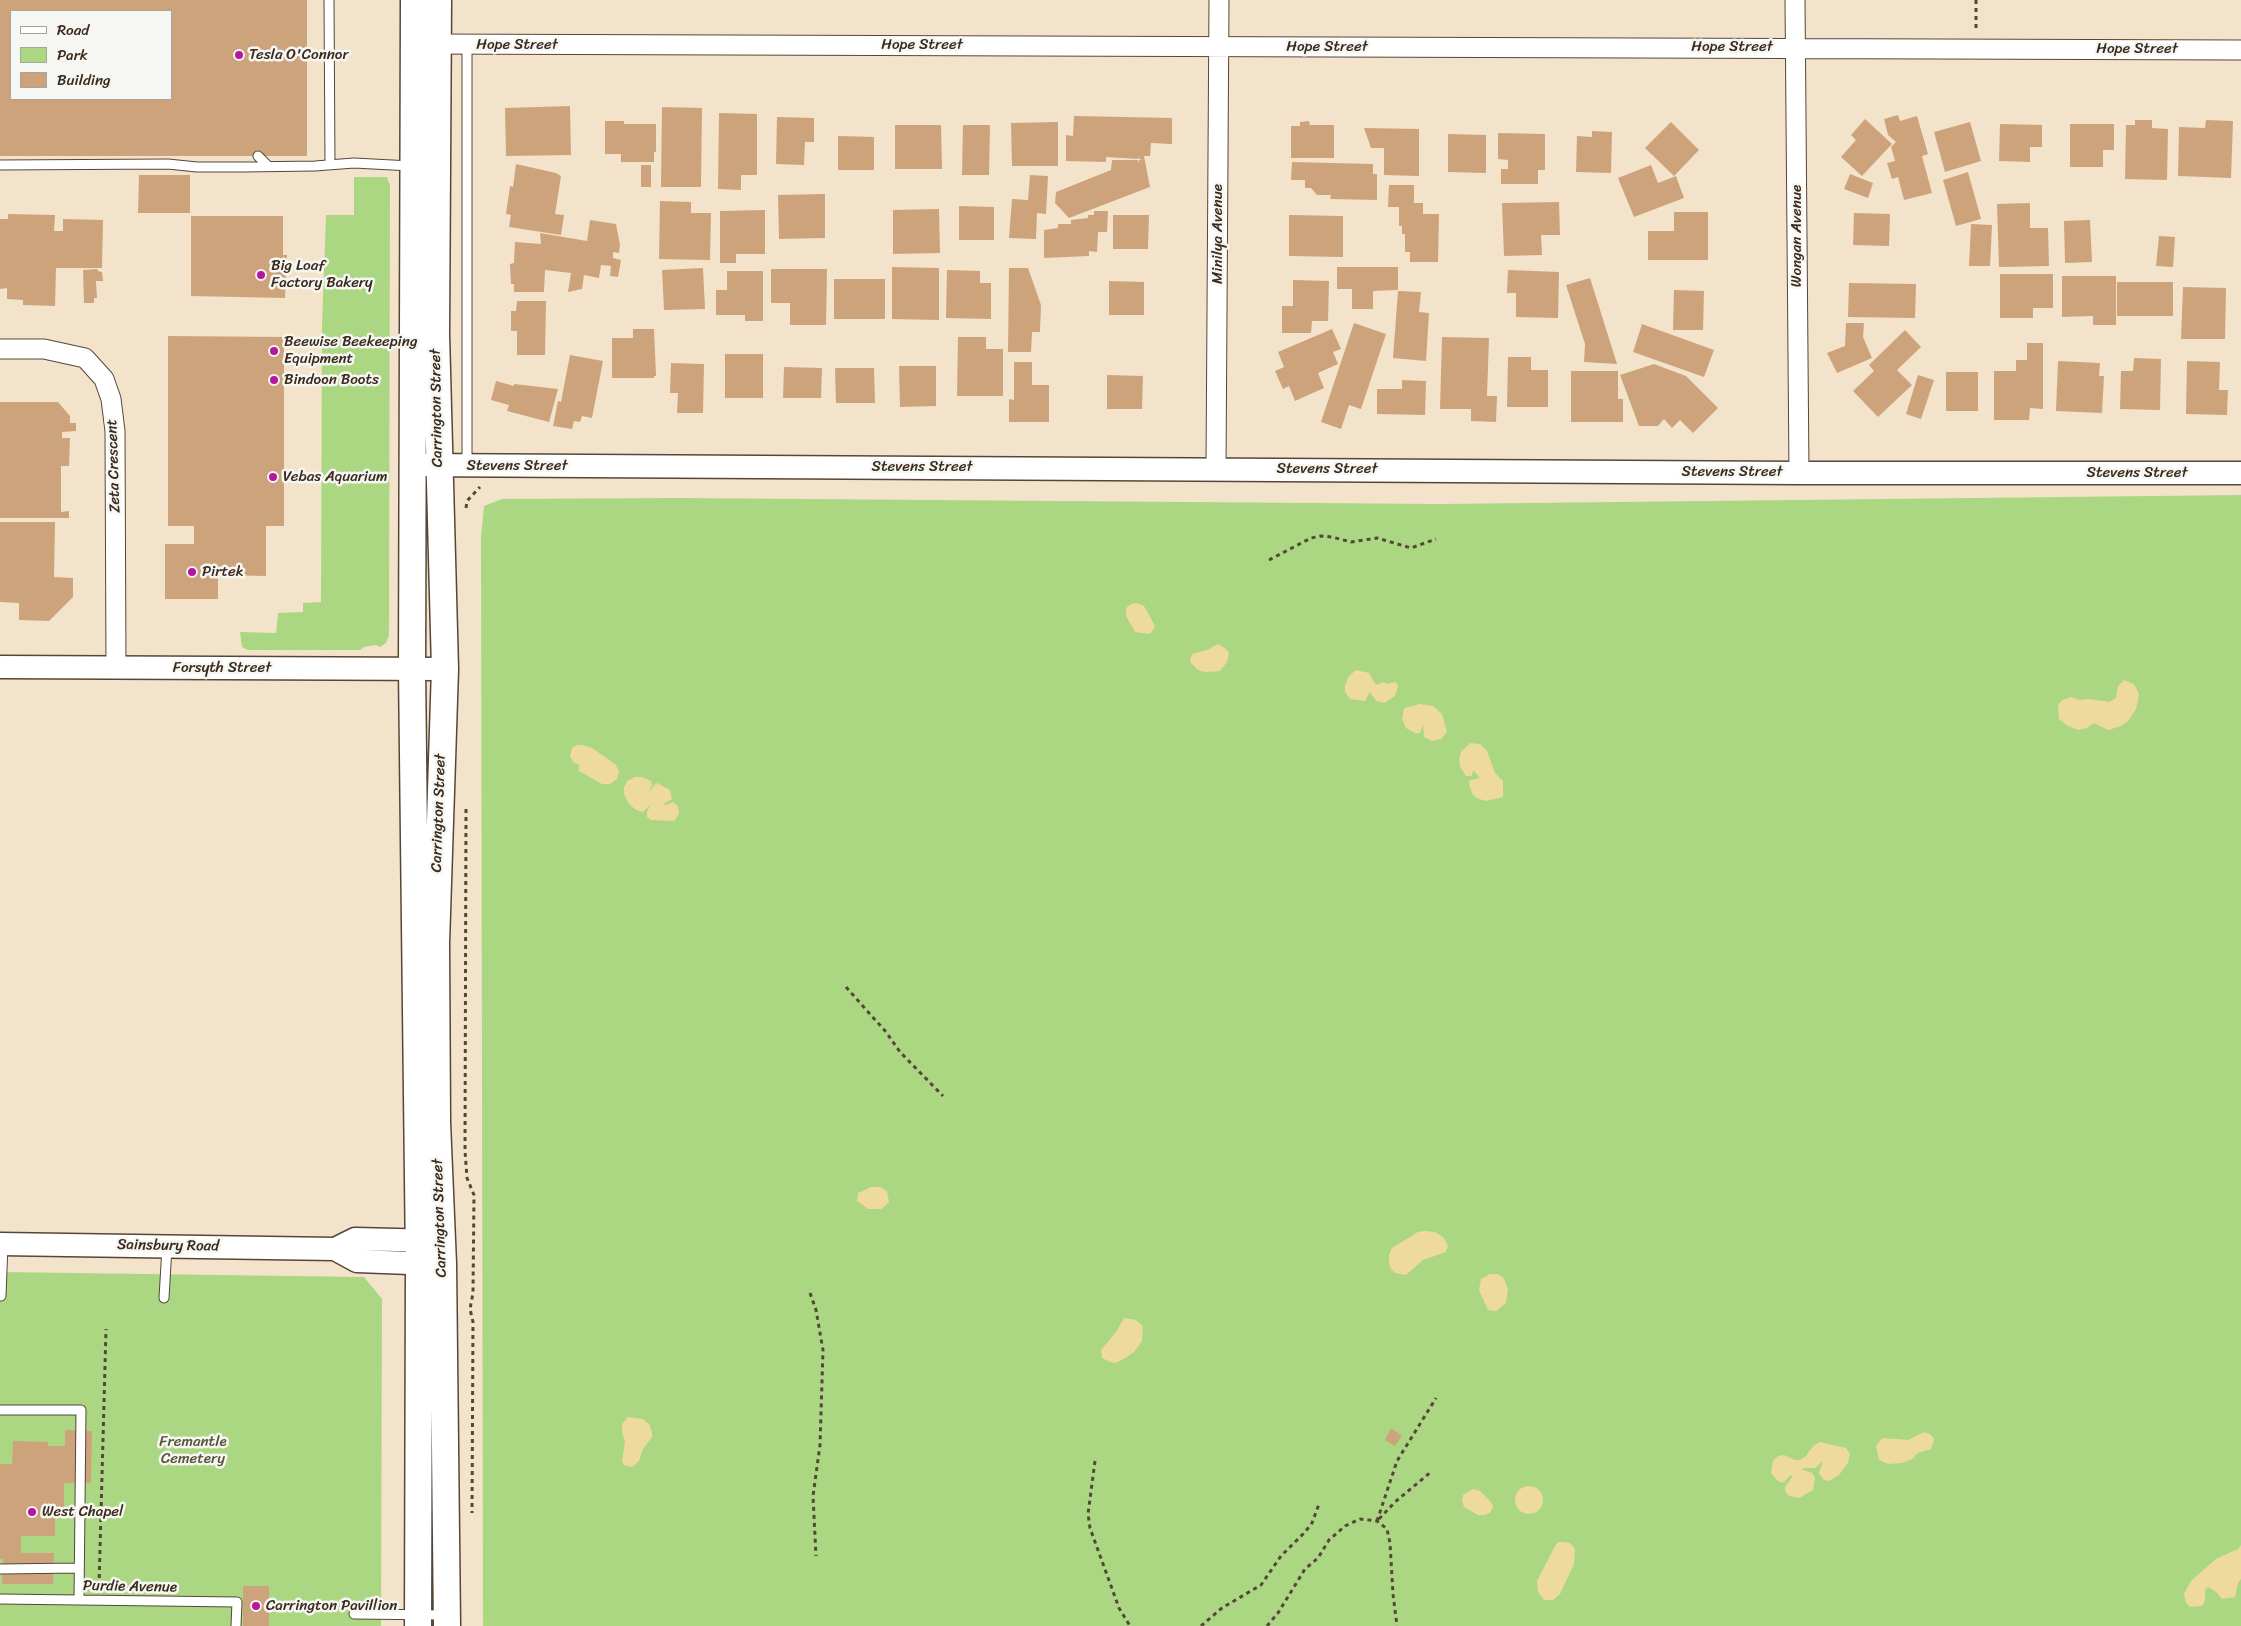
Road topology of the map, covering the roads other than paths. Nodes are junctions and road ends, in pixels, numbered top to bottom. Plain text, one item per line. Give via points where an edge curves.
1 (329, 0) edge
2 (414, 0) edge
3 (438, 0) edge
4 (1219, 0) edge
5 (1795, 0) edge
6 (426, 44) junction
7 (467, 44) junction
8 (1219, 46) junction
9 (1795, 47) junction
10 (2241, 50) edge
11 (258, 156) dead end
12 (0, 165) edge
13 (330, 165) junction
14 (268, 166) junction
15 (414, 166) junction
16 (0, 349) edge
17 (426, 466) junction
18 (474, 466) junction
19 (1216, 468) junction
20 (1799, 473) junction
21 (2241, 473) edge
22 (0, 667) edge
23 (116, 668) junction
24 (412, 669) junction
25 (444, 669) junction
26 (1, 1244) edge
27 (166, 1246) junction
28 (430, 1252) junction
29 (1, 1296) dead end
30 (164, 1298) dead end
31 (0, 1410) edge
32 (0, 1568) edge
33 (79, 1568) junction
34 (0, 1599) edge
35 (79, 1600) junction
36 (354, 1614) dead end
37 (418, 1620) edge
38 (447, 1620) edge
39 (236, 1626) edge

1 - 13 lane
2 - 6 main road, Carrington Street
3 - 6 main road, Carrington Street
4 - 8 street, Minilya Avenue
5 - 9 street, Wongan Avenue
6 - 7 street, Hope Street
6 - 15 main road, Carrington Street
6 - 17 main road, Carrington Street via 436,334
7 - 8 street, Hope Street
7 - 18 lane
8 - 9 street, Hope Street
8 - 19 street, Minilya Avenue
9 - 10 street, Hope Street
9 - 20 street, Wongan Avenue
11 - 14 lane
12 - 14 lane
13 - 14 lane
13 - 15 lane
15 - 17 main road, Carrington Street
16 - 23 street, Zeta Crescent via 44,349 85,358 104,379 111,398 115,431
17 - 18 street, Stevens Street
17 - 24 main road, Carrington Street
17 - 25 main road, Carrington Street
18 - 19 street, Stevens Street
19 - 20 street, Stevens Street
20 - 21 street, Stevens Street
22 - 23 street, Forsyth Street
23 - 24 street, Forsyth Street
24 - 25 street, Forsyth Street
24 - 28 main road, Carrington Street
25 - 28 main road, Carrington Street via 436,943 437,1122
26 - 27 street, Sainsbury Road
26 - 29 lane
27 - 28 street, Sainsbury Road via 335,1248 355,1239
27 - 30 lane
28 - 37 main road, Carrington Street
28 - 38 main road, Carrington Street
31 - 33 lane via 81,1410
32 - 33 lane
33 - 35 lane
34 - 35 lane, Purdie Avenue
35 - 39 lane, Purdie Avenue via 237,1602
36 - 37 lane
37 - 38 lane

